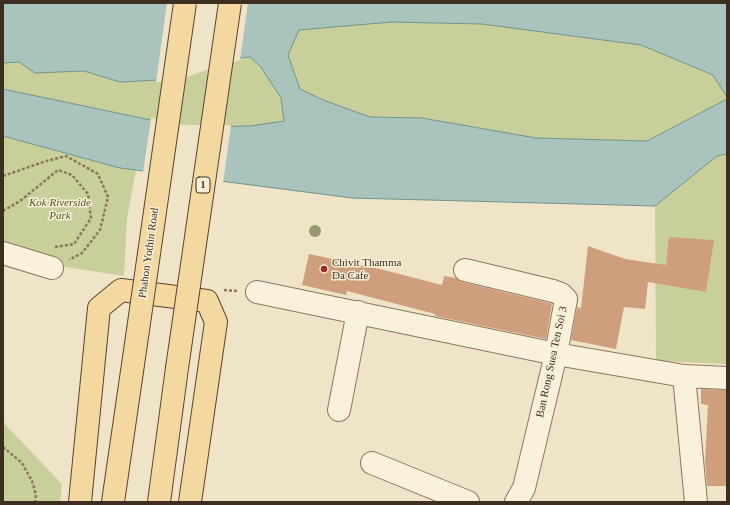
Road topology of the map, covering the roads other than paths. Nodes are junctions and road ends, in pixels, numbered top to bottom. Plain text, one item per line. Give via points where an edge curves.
1 (185, 3) edge
2 (230, 3) edge
3 (3, 253) edge
4 (52, 258) road end
5 (465, 270) dead end
6 (257, 292) road end
7 (358, 312) junction
8 (556, 354) junction
9 (684, 376) junction
10 (727, 378) edge
11 (339, 410) dead end
12 (372, 463) dead end
13 (80, 502) edge
14 (113, 502) edge
15 (160, 502) edge
16 (190, 502) edge
17 (468, 502) edge
18 (516, 502) edge
19 (696, 502) edge

1 - 14 main road, Phahon Yothin Road, bridge
2 - 15 main road, 1, bridge
3 - 4 street
5 - 8 street, Ban Rong Suea Ten Soi 3 via 561,294 566,300
6 - 7 street
7 - 8 street
7 - 11 street
8 - 9 street
8 - 18 street, Ban Rong Suea Ten Soi 3 via 524,488
9 - 10 street
9 - 19 street
12 - 17 street
13 - 16 main road via 99,308 121,290 208,301 216,322

